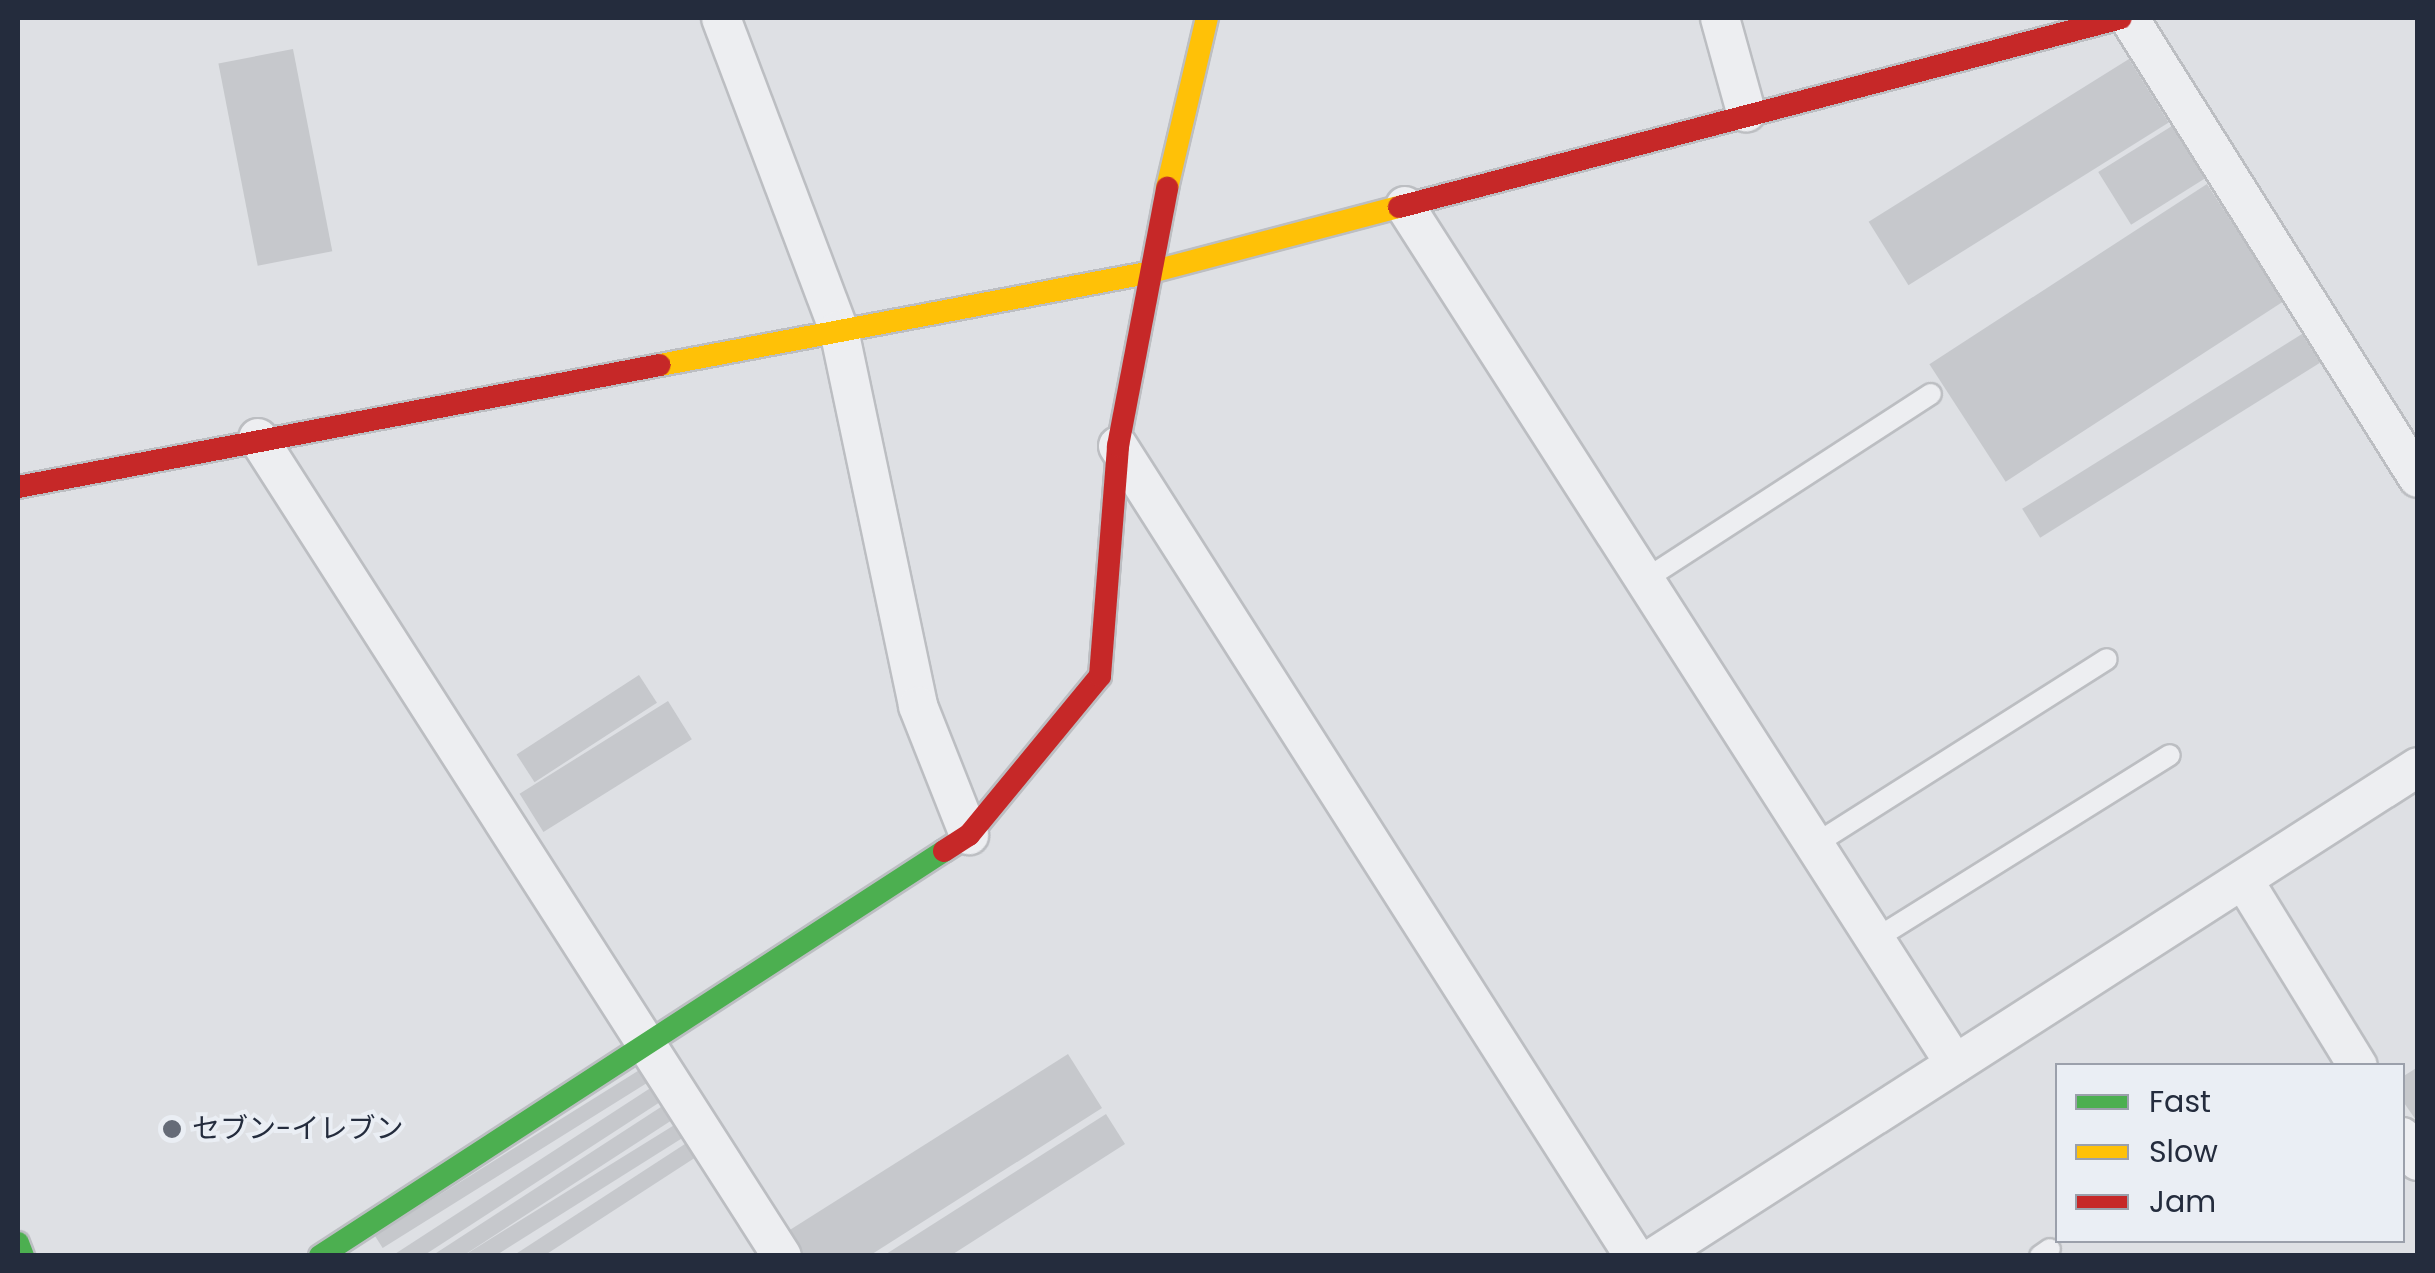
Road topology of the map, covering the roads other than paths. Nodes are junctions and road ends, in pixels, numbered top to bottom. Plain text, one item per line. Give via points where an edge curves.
1 (720, 18) edge
2 (1207, 18) edge
3 (1720, 18) edge
4 (2121, 18) edge
5 (2129, 18) edge
6 (1746, 112) junction
7 (1405, 206) junction
8 (1147, 273) junction
9 (838, 330) junction
10 (1932, 394) dead end
11 (258, 438) junction
12 (1118, 446) junction
13 (2418, 478) edge
14 (18, 486) edge
15 (1649, 577) junction
16 (2107, 659) dead end
17 (2170, 755) dead end
18 (2418, 766) edge
19 (970, 835) junction
20 (1817, 843) junction
21 (2244, 880) junction
22 (1877, 938) junction
23 (648, 1043) junction
24 (2356, 1063) edge
25 (1955, 1064) junction
26 (18, 1243) edge
27 (23, 1256) edge
28 (320, 1256) edge
29 (782, 1256) edge
30 (1634, 1256) edge
31 (1656, 1256) edge

1 - 9 street
2 - 8 street
3 - 6 street
4 - 6 street
5 - 13 street
6 - 7 street
7 - 8 street
7 - 15 street
8 - 9 street
8 - 12 street
9 - 11 street
9 - 19 street via 918,706
10 - 15 lane
11 - 14 street
11 - 23 street
12 - 19 street via 1107,660
12 - 30 street
15 - 20 street
16 - 20 lane
17 - 22 lane
18 - 21 street
19 - 23 street
20 - 22 street
21 - 24 street
21 - 25 street
22 - 25 street
23 - 28 street
23 - 29 street
25 - 31 street
26 - 27 street

